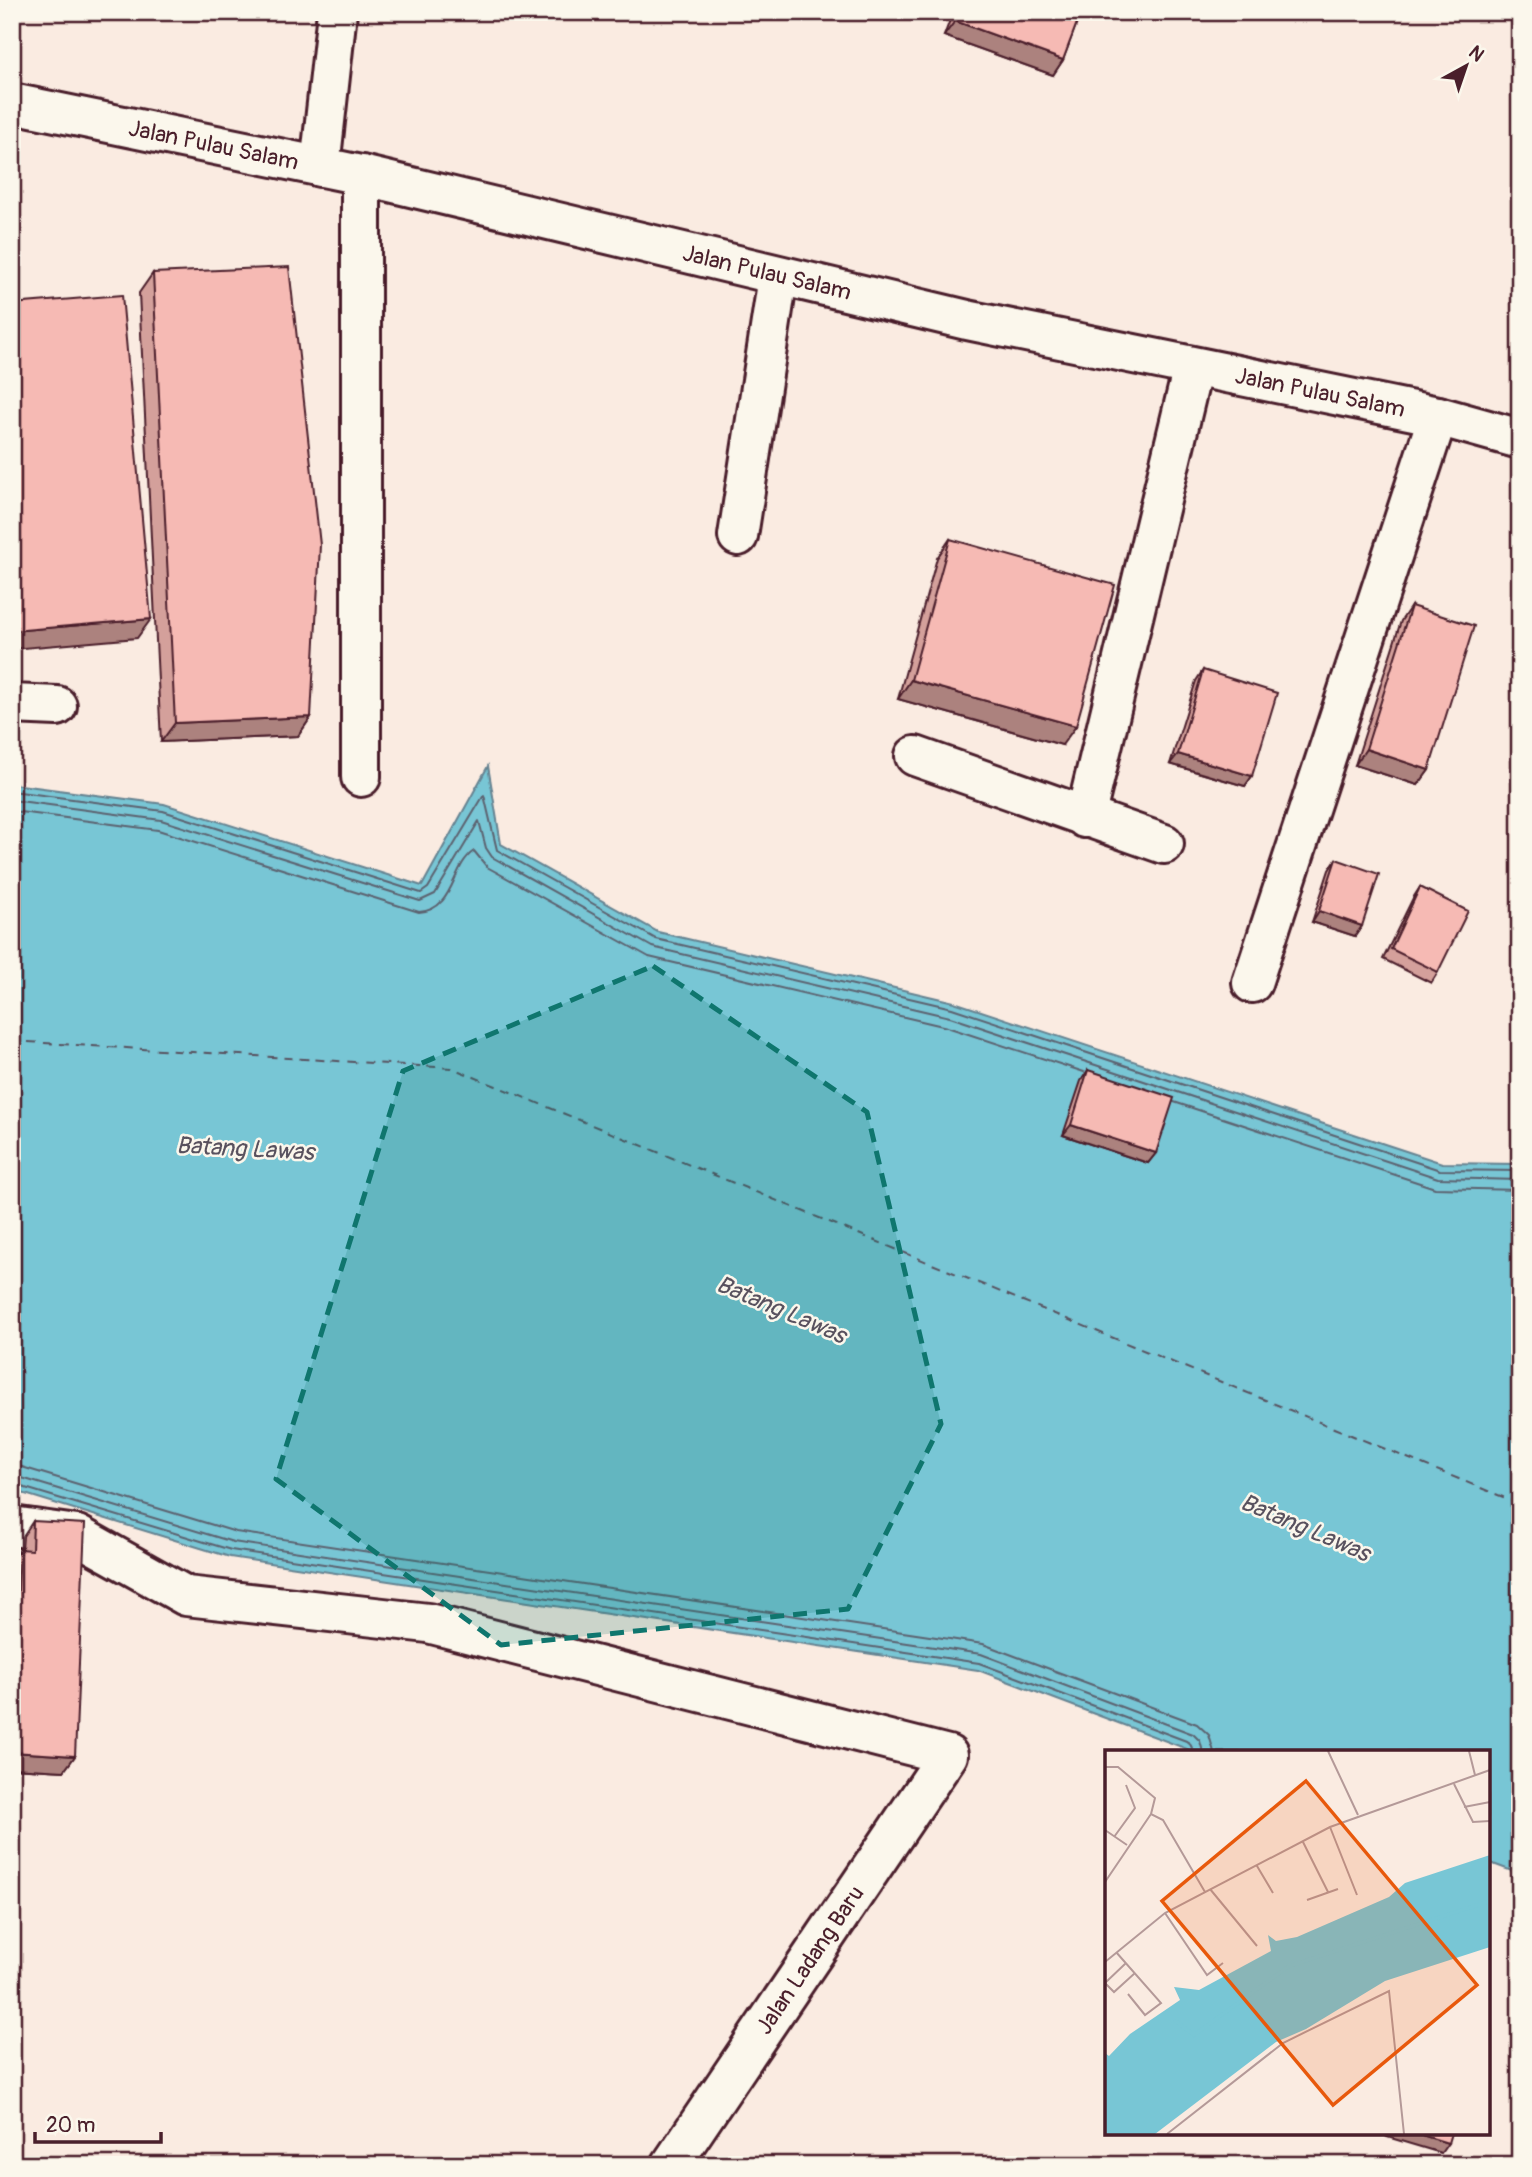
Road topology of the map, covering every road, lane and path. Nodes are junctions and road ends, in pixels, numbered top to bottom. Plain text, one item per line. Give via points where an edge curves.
1 (337, 12) edge
2 (12, 103) edge
3 (320, 167) junction
4 (361, 175) junction
5 (778, 277) junction
6 (1193, 367) junction
7 (1438, 416) junction
8 (1520, 439) edge
9 (738, 536) dead end
10 (12, 704) edge
11 (57, 706) dead end
12 (915, 756) dead end
13 (361, 777) dead end
14 (1084, 818) junction
15 (1164, 844) dead end
16 (1252, 983) dead end
17 (12, 1526) edge
18 (671, 2165) edge

1 - 3 street
2 - 3 street, Jalan Pulau Salam
3 - 4 street, Jalan Pulau Salam
4 - 5 street, Jalan Pulau Salam
4 - 13 street
5 - 6 street, Jalan Pulau Salam
5 - 9 street
6 - 7 street, Jalan Pulau Salam
6 - 14 street
7 - 8 street, Jalan Pulau Salam
7 - 16 street
10 - 11 street
12 - 14 street
14 - 15 street
17 - 18 street, Jalan Ladang Baru via 77,1535 187,1595 428,1623 948,1755

